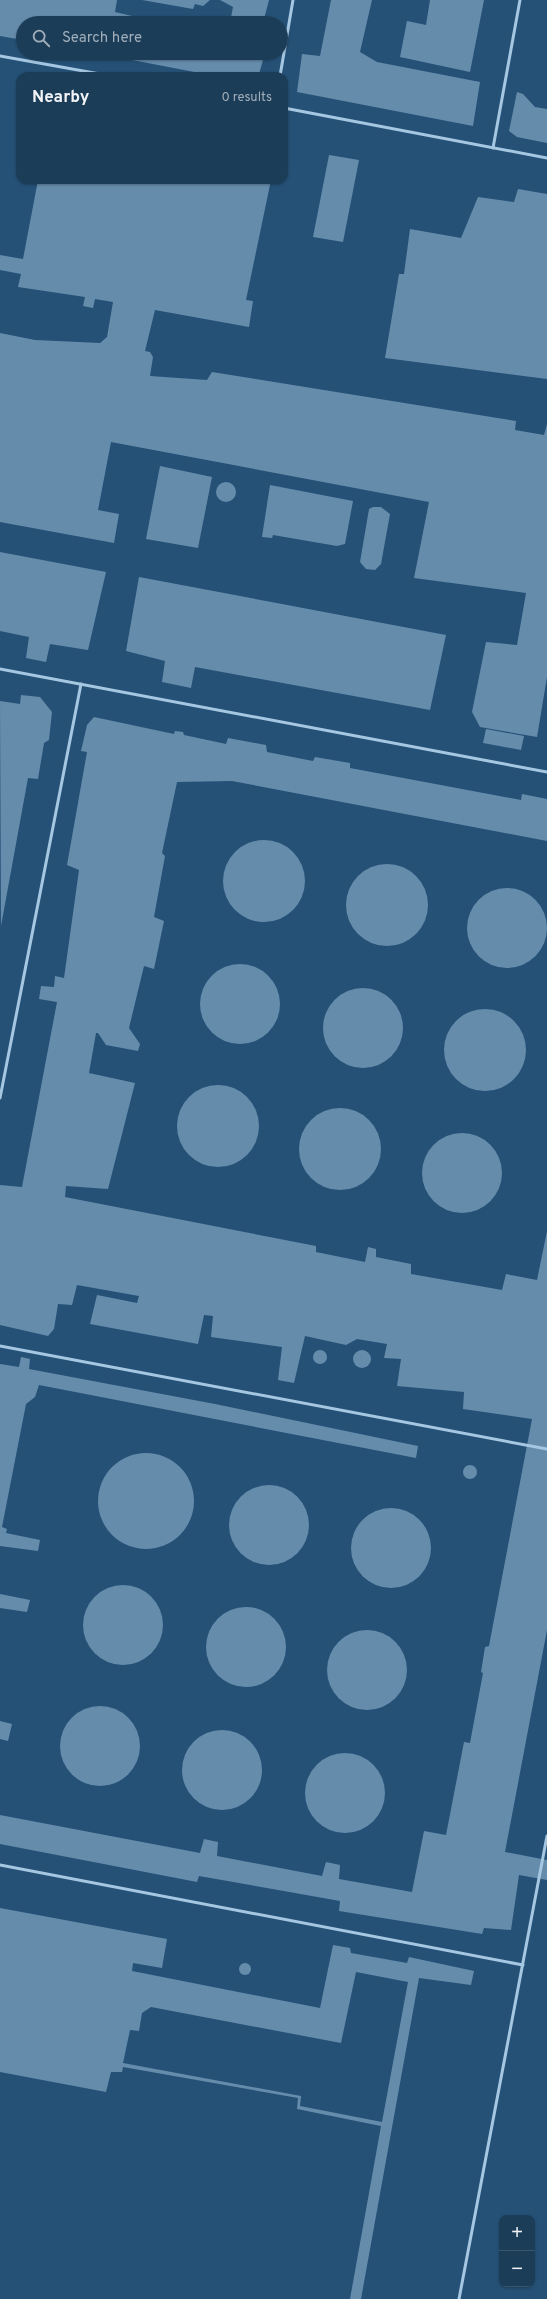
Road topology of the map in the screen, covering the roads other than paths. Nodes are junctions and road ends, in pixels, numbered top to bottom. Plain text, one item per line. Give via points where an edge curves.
1 (293, 0) edge
2 (520, 0) edge
3 (288, 29) edge
4 (0, 56) edge
5 (16, 59) edge
6 (22, 60) edge
7 (283, 60) edge
8 (89, 72) edge
9 (281, 72) edge
10 (288, 109) edge
11 (493, 148) junction
12 (547, 158) edge
13 (0, 669) edge
14 (80, 684) junction
15 (547, 772) edge
16 (0, 1098) edge
17 (0, 1346) edge
18 (547, 1449) edge
19 (547, 1836) edge
20 (0, 1865) edge
21 (523, 1965) junction
22 (459, 2299) edge

1 - 3 lane
2 - 11 lane
4 - 5 lane
6 - 8 lane
7 - 9 lane
10 - 11 lane
11 - 12 lane
13 - 14 lane
14 - 15 lane
14 - 16 lane
17 - 18 lane
19 - 21 lane
20 - 21 lane
21 - 22 lane

